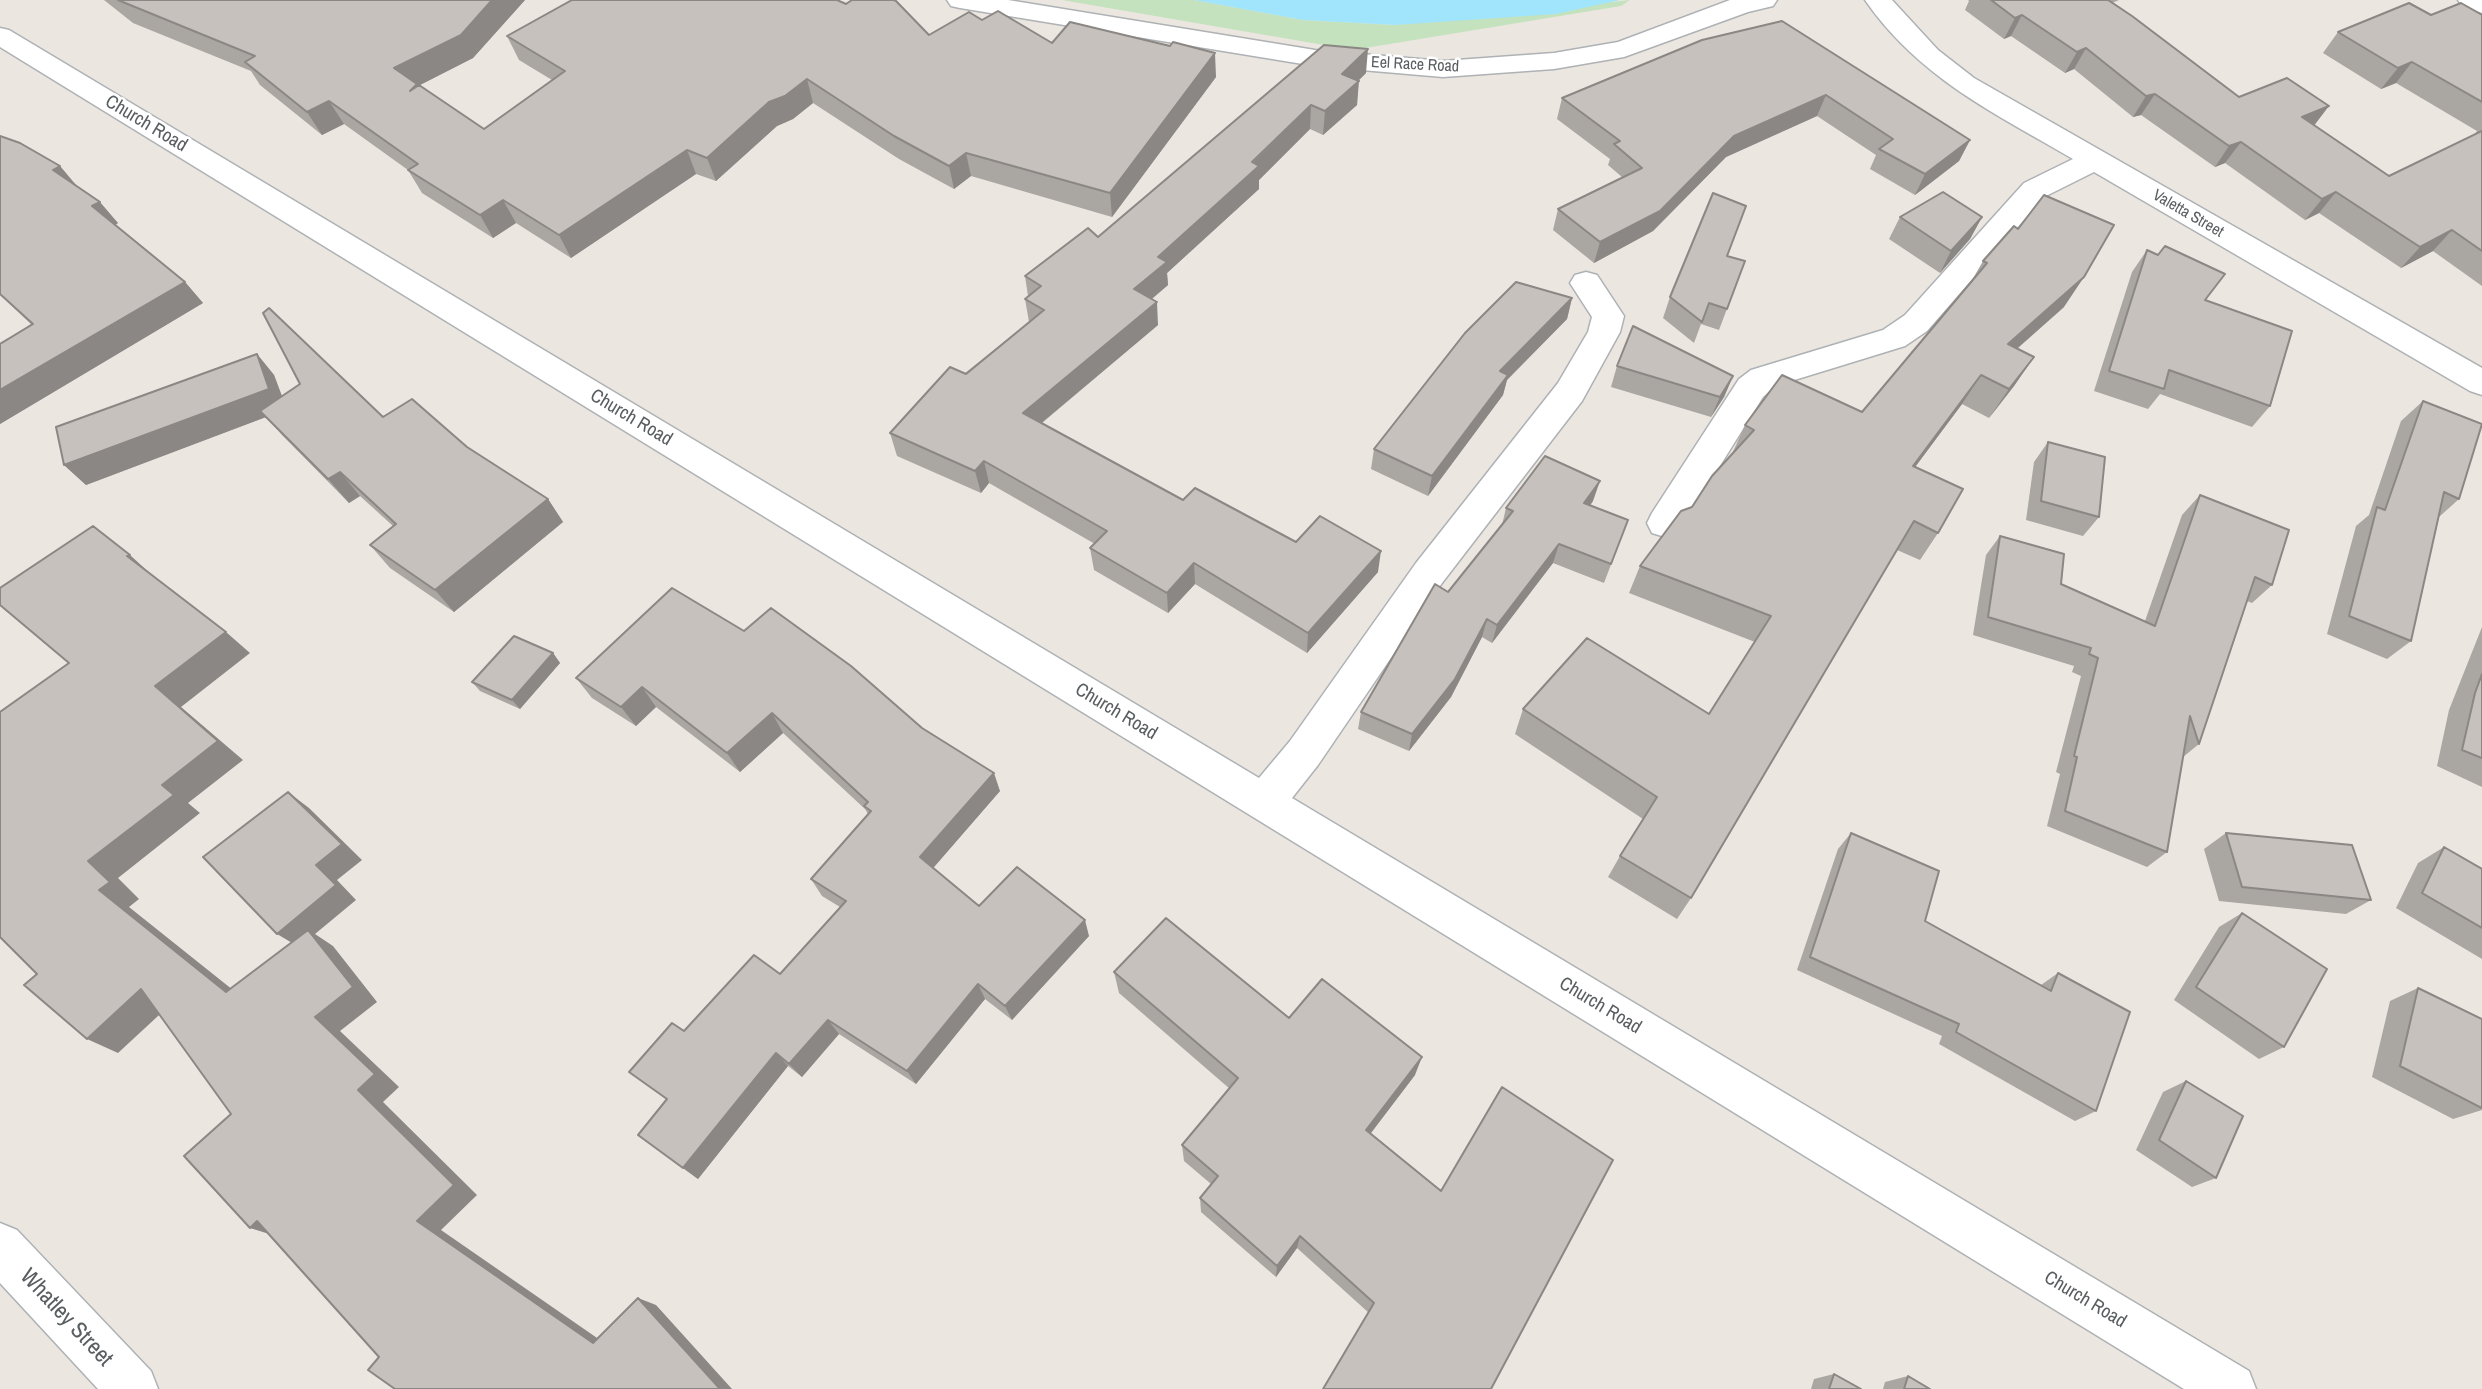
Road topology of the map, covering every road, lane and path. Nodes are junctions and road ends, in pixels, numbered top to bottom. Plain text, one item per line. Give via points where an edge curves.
1 (960, 0) edge
2 (1853, 0) edge
3 (1878, 0) edge
4 (2471, 0) edge
5 (1751, 2) edge
6 (2482, 5) edge
7 (1903, 32) junction
8 (0, 36) edge
9 (2095, 160) junction
10 (1586, 283) dead end
11 (2482, 383) edge
12 (1665, 523) dead end
13 (1264, 802) junction
14 (0, 1247) edge
15 (133, 1389) edge
16 (2231, 1389) edge

1 - 5 street, Eel Race Road via 1315,58 1443,69 1554,61 1624,49
2 - 7 street, Valetta Street
3 - 7 street, Valetta Street
4 - 6 street
7 - 9 street, Valetta Street via 1954,78
8 - 13 street, Church Road
9 - 11 street, Valetta Street
9 - 12 street via 2034,190 1916,323 1894,338 1763,378 1751,388
10 - 13 street via 1608,316 1604,332 1570,391 1429,573 1304,753
13 - 16 street, Church Road
14 - 15 street, Whatley Street

